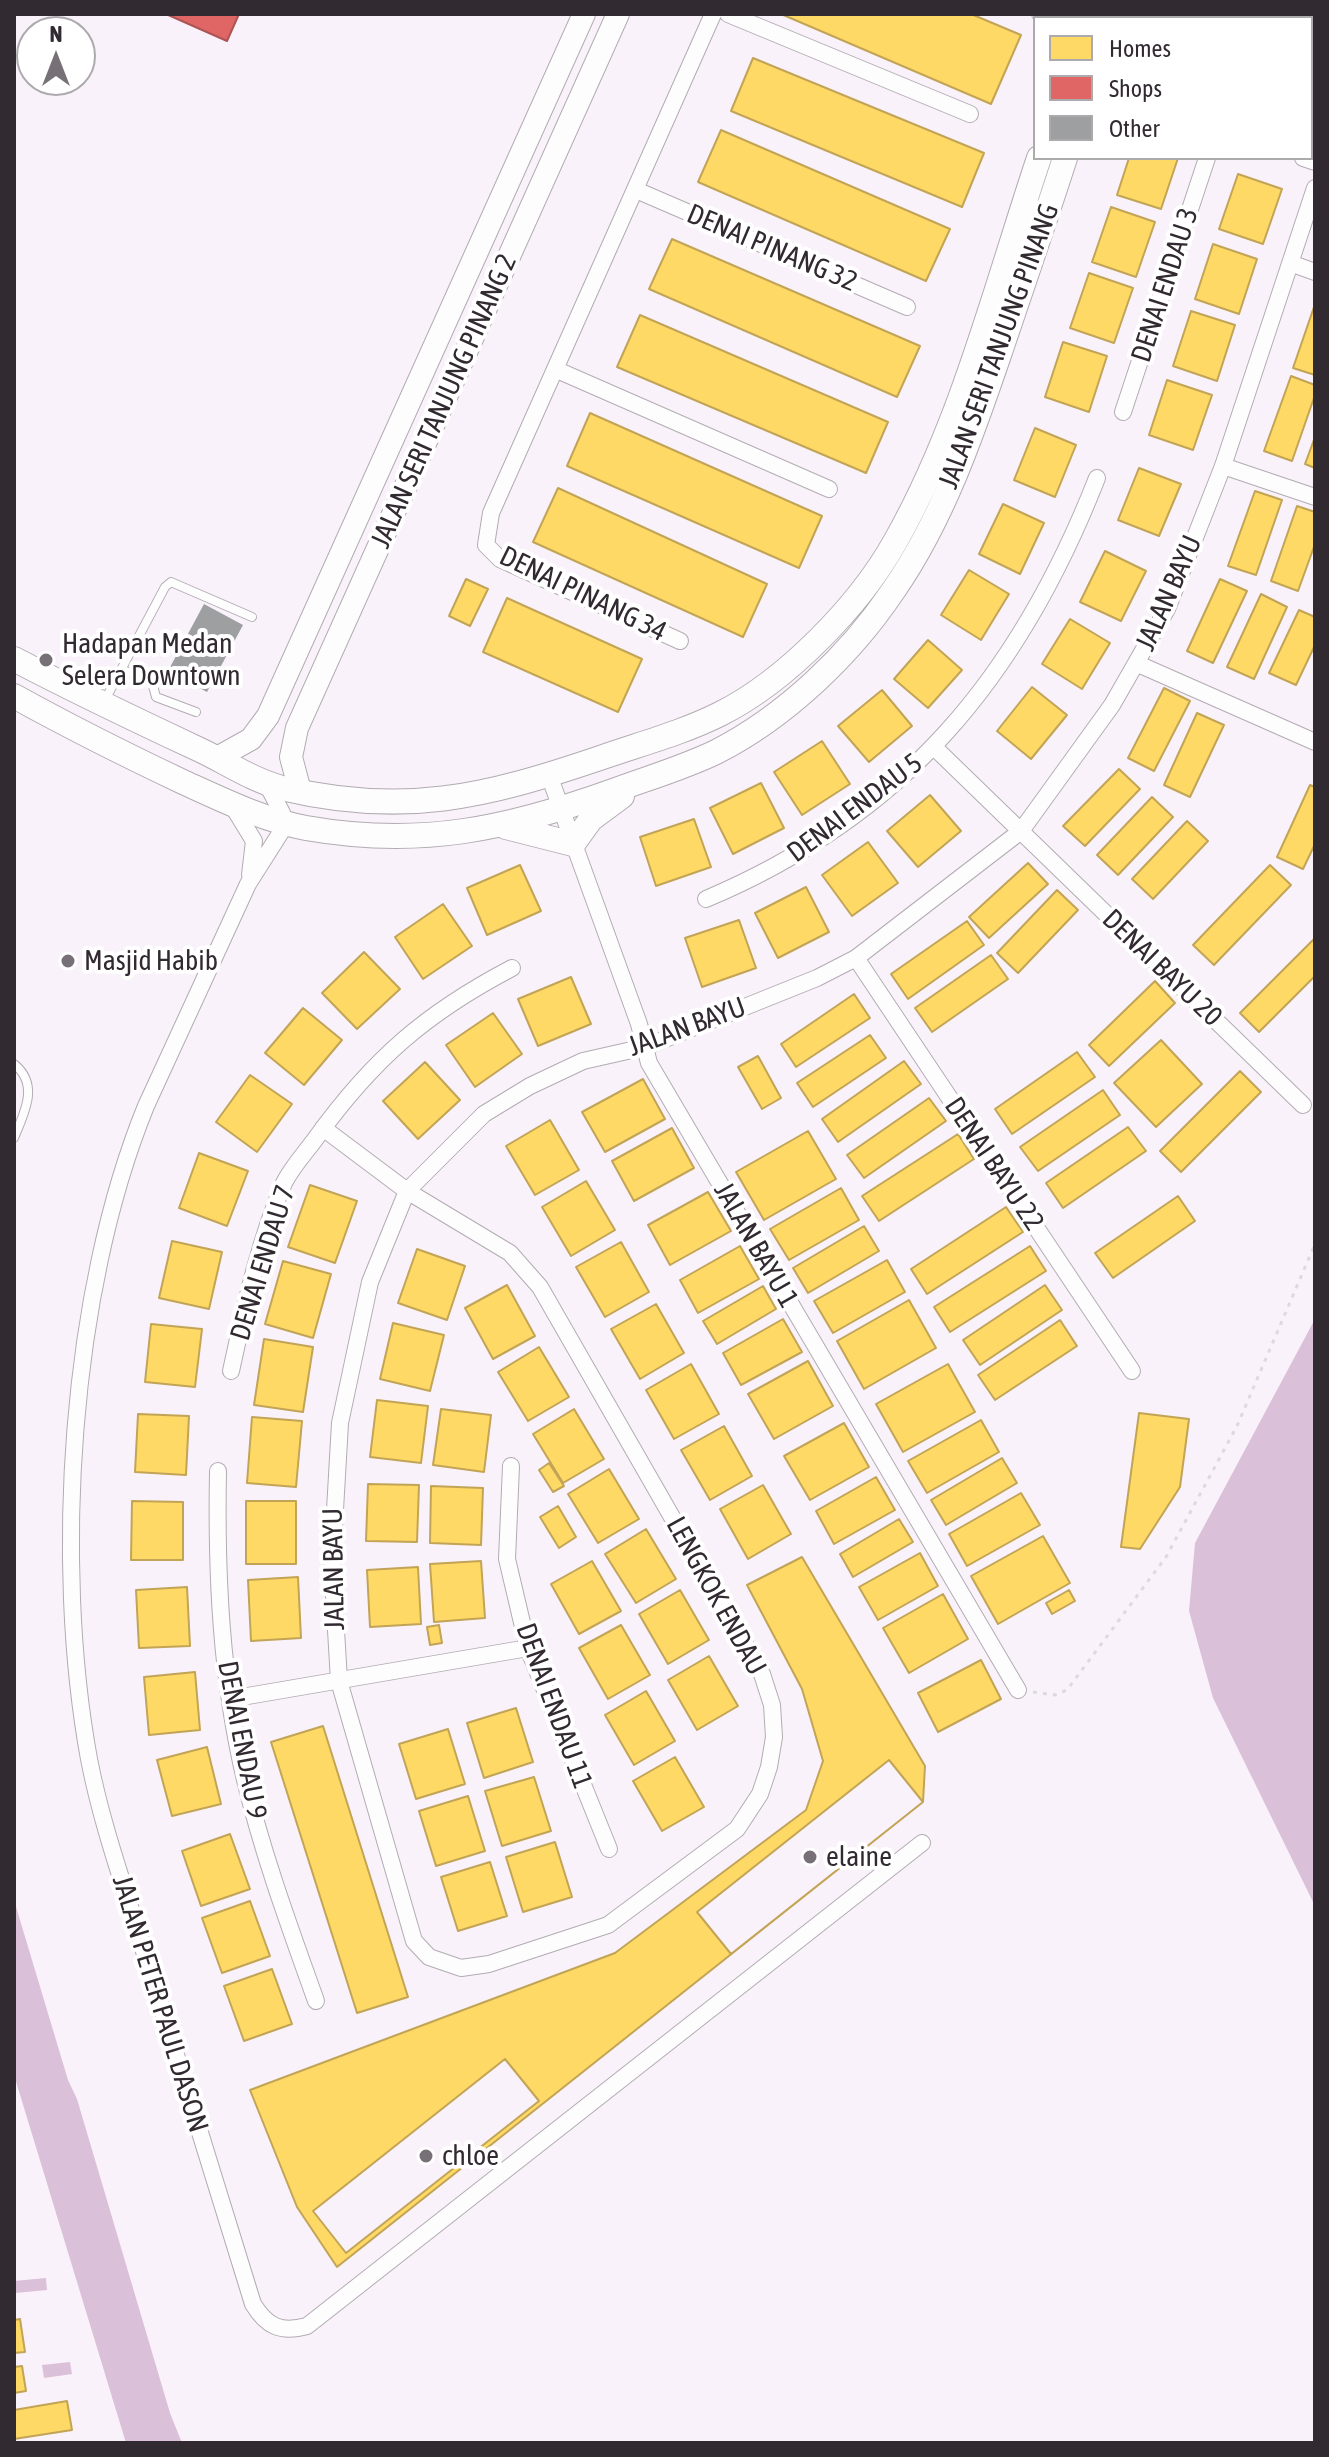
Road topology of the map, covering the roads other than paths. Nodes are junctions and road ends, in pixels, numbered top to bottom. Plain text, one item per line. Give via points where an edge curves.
1 (584, 14) edge
2 (618, 14) edge
3 (713, 14) edge
4 (728, 14) edge
5 (970, 114) dead end
6 (1038, 160) edge
7 (1064, 160) edge
8 (1206, 160) edge
9 (1315, 188) edge
10 (636, 190) junction
11 (1290, 263) junction
12 (1315, 272) edge
13 (907, 307) dead end
14 (557, 370) junction
15 (1123, 412) dead end
16 (1223, 466) junction
17 (1097, 478) dead end
18 (829, 489) dead end
19 (1315, 497) edge
20 (252, 617) dead end
21 (680, 641) dead end
22 (14, 659) edge
23 (1138, 664) junction
24 (123, 670) junction
25 (14, 696) edge
26 (103, 704) junction
27 (196, 712) dead end
28 (1315, 742) edge
29 (935, 748) junction
30 (217, 758) junction
31 (549, 775) junction
32 (645, 779) junction
33 (261, 781) junction
34 (300, 791) junction
35 (231, 804) junction
36 (561, 810) junction
37 (282, 822) junction
38 (503, 826) junction
39 (1021, 831) junction
40 (573, 844) junction
41 (248, 884) junction
42 (706, 899) dead end
43 (856, 958) junction
44 (512, 968) dead end
45 (645, 1047) junction
46 (14, 1064) edge
47 (1303, 1105) dead end
48 (323, 1128) junction
49 (14, 1138) edge
50 (407, 1191) junction
51 (231, 1371) dead end
52 (1132, 1371) dead end
53 (511, 1466) dead end
54 (218, 1471) dead end
55 (528, 1648) junction
56 (339, 1681) junction
57 (1018, 1690) road end
58 (230, 1699) junction
59 (922, 1843) dead end
60 (609, 1849) dead end
61 (414, 1941) joint
62 (316, 2001) dead end

1 - 30 street, JALAN SERI TANJUNG PINANG 2 via 268,716 251,739
2 - 34 street, JALAN SERI TANJUNG PINANG 2 via 297,728 291,757
3 - 10 street
4 - 5 street
6 - 31 main road, JALAN SERI TANJUNG PINANG via 951,421 894,543 864,589 801,653 721,713
7 - 32 main road, JALAN SERI TANJUNG PINANG via 974,429 941,506 894,590 832,665 767,720 717,751
8 - 15 street, DENAI ENDAU 3
9 - 11 street, JALAN BAYU
10 - 13 street, DENAI PINANG 32
10 - 14 street
11 - 12 street
11 - 16 street, JALAN BAYU
14 - 18 street
14 - 21 street, DENAI PINANG 34 via 491,513 486,545 500,559
16 - 19 street
16 - 23 street, JALAN BAYU via 1167,609
17 - 29 street, DENAI ENDAU 5 via 1051,582 1007,659
20 - 24 lane via 171,582
22 - 26 main road, JALAN SERI TANJUNG PINANG
23 - 28 street
23 - 39 street, JALAN BAYU
24 - 26 lane
24 - 27 lane via 152,682 156,697
25 - 35 main road, JALAN SERI TANJUNG PINANG via 93,740
26 - 30 main road, JALAN SERI TANJUNG PINANG
29 - 39 street, DENAI BAYU 20
29 - 42 street, DENAI ENDAU 5 via 821,840
30 - 33 main road, JALAN SERI TANJUNG PINANG
31 - 34 main road, JALAN SERI TANJUNG PINANG via 453,800 411,803 364,802
31 - 36 street, JALAN BAYU 1
32 - 36 main road, JALAN SERI TANJUNG PINANG
32 - 40 main road via 591,819
33 - 34 main road, JALAN SERI TANJUNG PINANG
33 - 37 street via 276,799
35 - 37 main road, JALAN SERI TANJUNG PINANG
35 - 41 street, JALAN PETER PAUL DASON via 254,841
36 - 38 main road, JALAN SERI TANJUNG PINANG
36 - 40 street, JALAN BAYU 1
37 - 38 main road, JALAN SERI TANJUNG PINANG via 407,836
37 - 41 street, JALAN PETER PAUL DASON via 277,841
38 - 40 main road
39 - 43 street, JALAN BAYU
39 - 47 street, DENAI BAYU 20
40 - 45 street, JALAN BAYU 1
41 - 59 street, JALAN PETER PAUL DASON via 135,1133 102,1251 78,1390 72,1572 82,1705 100,1806 260,2316 273,2328 291,2331 307,2326
43 - 45 street, JALAN BAYU
43 - 52 street, DENAI BAYU 22
44 - 48 street, DENAI ENDAU 7 via 456,997 412,1030
45 - 50 street, JALAN BAYU via 583,1061 484,1114
45 - 57 street, JALAN BAYU 1 via 649,1063
46 - 49 lane via 27,1080 29,1093
48 - 50 street, LENGKOK ENDAU
48 - 51 street, DENAI ENDAU 7 via 286,1179 268,1225
50 - 56 street, JALAN BAYU via 370,1282 340,1423 332,1562
50 - 61 street, LENGKOK ENDAU via 510,1253 540,1287 762,1674 772,1705 774,1737 760,1794 737,1829 608,1925 489,1964 461,1968 429,1957
53 - 55 street, DENAI ENDAU 11 via 507,1559
54 - 58 street, DENAI ENDAU 9 via 217,1571
55 - 56 street
55 - 60 street, DENAI ENDAU 11
56 - 58 street
56 - 61 street, JALAN BAYU
58 - 62 street, DENAI ENDAU 9 via 267,1859

